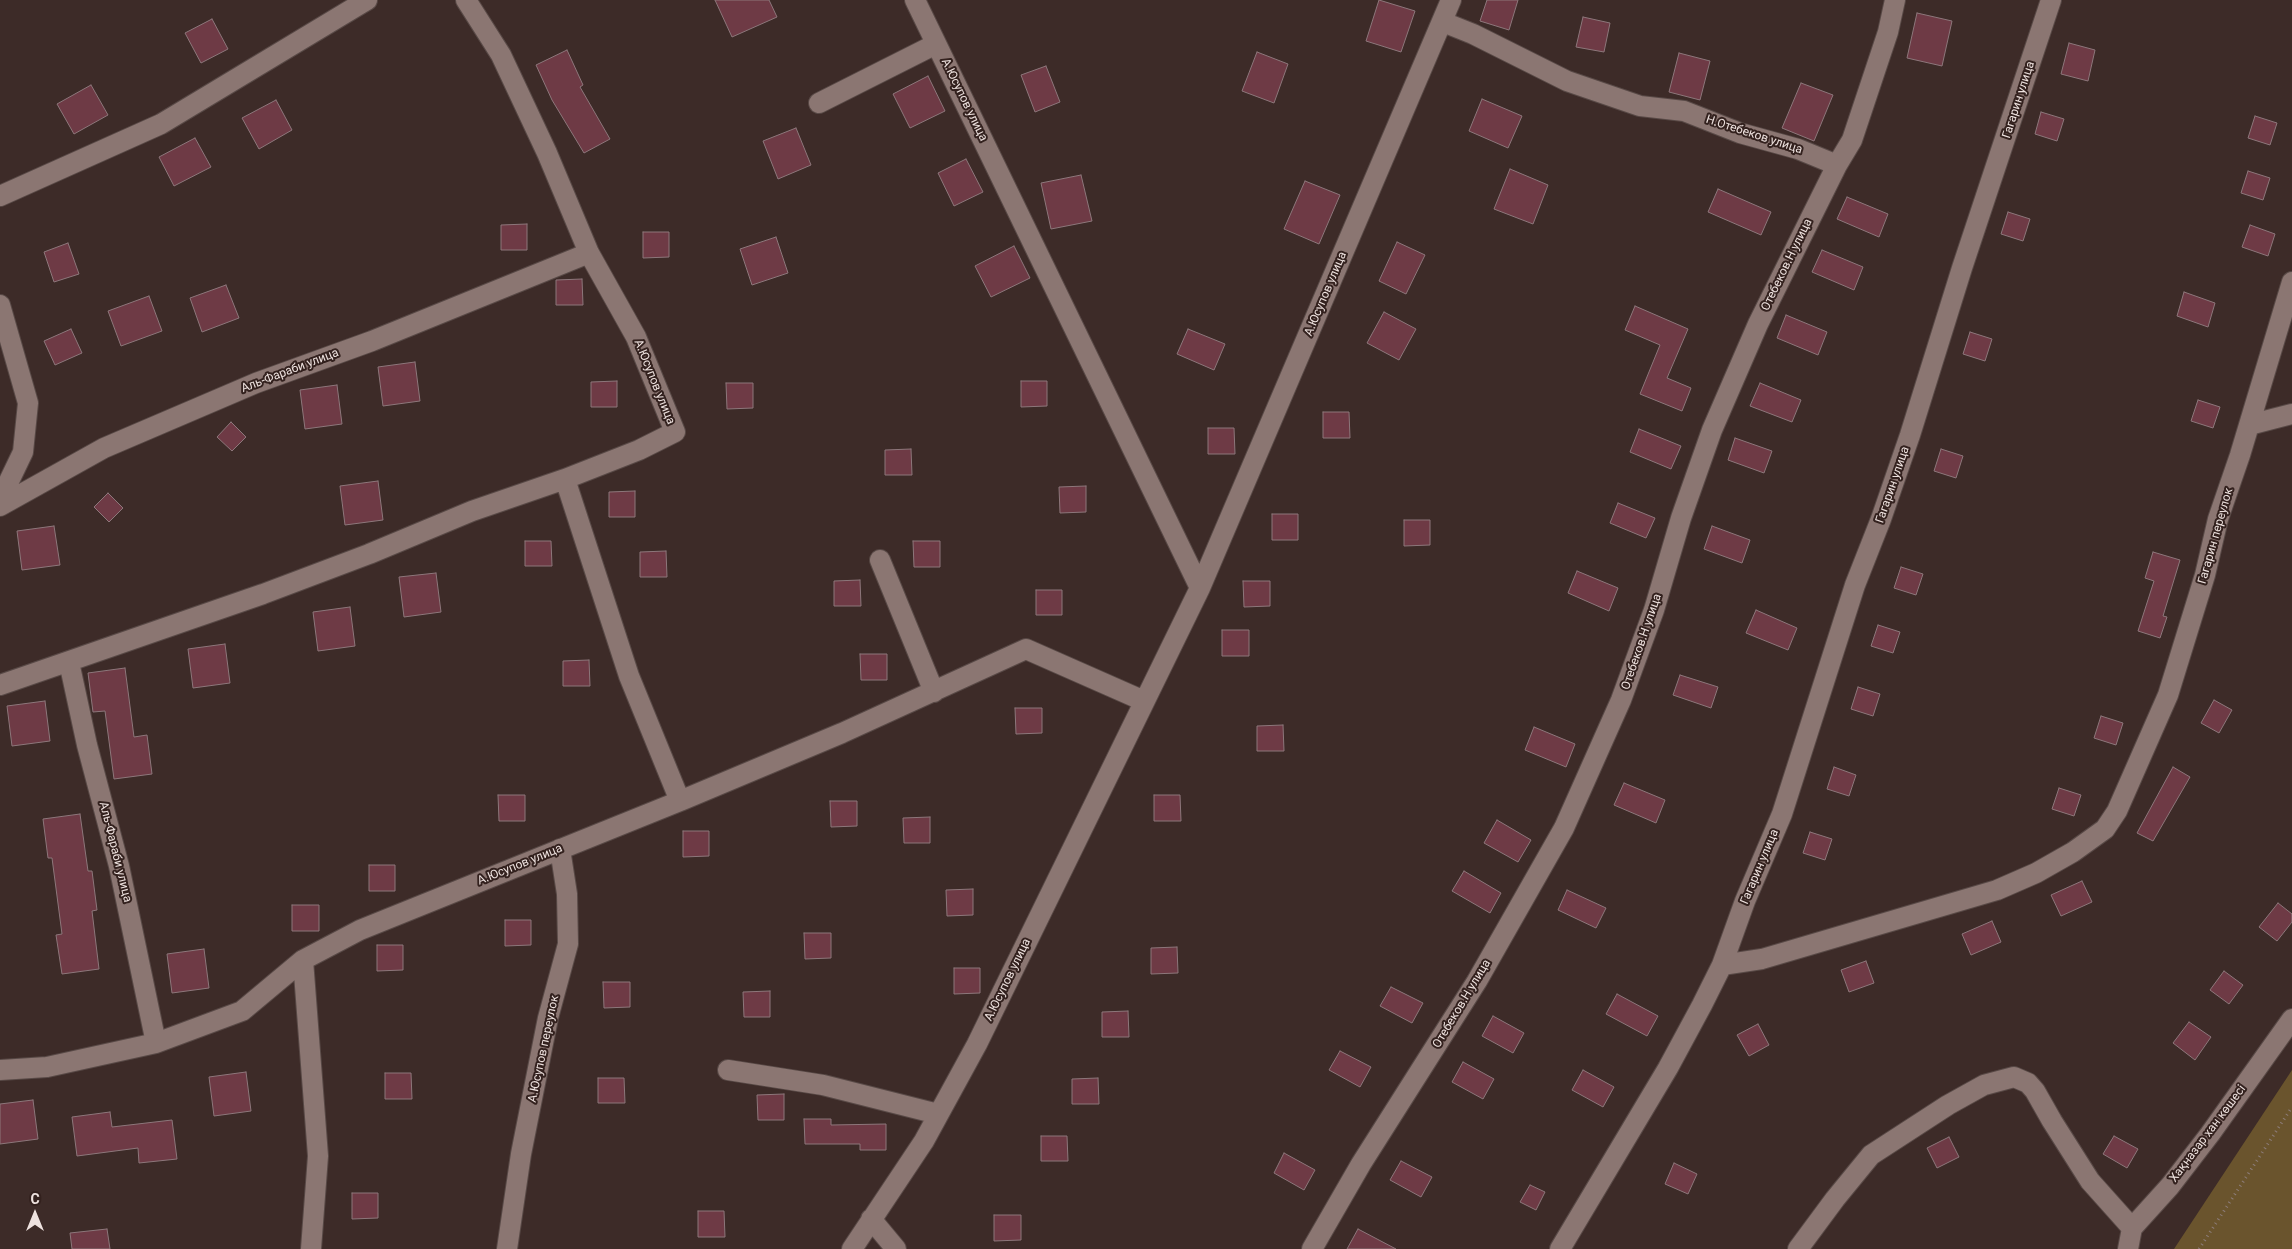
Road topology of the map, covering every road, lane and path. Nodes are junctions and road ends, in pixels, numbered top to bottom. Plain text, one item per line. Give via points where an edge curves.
1 (367, 0) edge
2 (466, 0) edge
3 (915, 0) edge
4 (1452, 0) edge
5 (1895, 0) edge
6 (2051, 0) edge
7 (1443, 22) junction
8 (936, 44) junction
9 (819, 103) dead end
10 (1837, 165) junction
11 (0, 196) edge
12 (589, 253) junction
13 (2292, 282) edge
14 (0, 305) edge
15 (2292, 414) edge
16 (2249, 424) junction
17 (565, 479) junction
18 (0, 500) edge
19 (0, 506) edge
20 (880, 560) dead end
21 (1200, 588) junction
22 (69, 662) junction
23 (0, 686) edge
24 (934, 692) junction
25 (1144, 701) junction
26 (680, 801) junction
27 (560, 849) junction
28 (303, 960) junction
29 (1722, 965) junction
30 (2292, 1019) edge
31 (156, 1043) junction
32 (0, 1070) edge
33 (728, 1070) dead end
34 (2292, 1108) edge
35 (938, 1114) junction
36 (871, 1219) junction
37 (2132, 1228) junction
38 (311, 1249) edge
39 (506, 1249) edge
40 (852, 1249) edge
41 (896, 1249) edge
42 (1312, 1249) edge
43 (1560, 1249) edge
44 (1798, 1249) edge
45 (2128, 1249) edge
46 (2199, 1249) edge

1 - 11 street via 161,124
2 - 12 street, А.Юсупов улица via 501,55
3 - 8 street, А.Юсупов улица
4 - 7 street, А.Юсупов улица
5 - 10 street, Отебеков.Н улица via 1872,84 1852,140
6 - 29 street, Гагарин улица via 1910,435 1855,585 1782,814
7 - 10 street, Н.Отебеков улица via 1567,81 1640,106 1684,111
7 - 21 street, А.Юсупов улица
8 - 9 street, А.Юсупов улица
8 - 21 street, А.Юсупов улица
10 - 42 street, Отебеков.Н улица via 1758,324 1712,430 1681,518 1654,610 1621,700 1564,828 1477,981 1361,1164
12 - 17 street, А.Юсупов улица via 636,337 675,432
12 - 19 street, Аль-Фараби улица via 372,341 256,383 104,448
13 - 16 street, Гагарин переулок
14 - 18 street via 28,403 24,452
15 - 16 street
16 - 29 street, Гагарин переулок via 2168,695 2117,811 2105,828 2073,852 1989,893 1762,959
17 - 22 street via 472,511 263,594
17 - 26 street via 629,676
20 - 24 street
21 - 25 street, А.Юсупов улица
22 - 23 street
22 - 31 street, Аль-Фараби улица via 119,866
24 - 25 street, А.Юсупов улица via 1026,649
24 - 26 street, А.Юсупов улица
25 - 35 street, А.Юсупов улица via 977,1044
26 - 27 street, А.Юсупов улица
27 - 28 street, А.Юсупов улица via 360,930
27 - 39 street, А.Юсупов переулок via 567,894 568,944 548,1018
28 - 31 street via 242,1010
28 - 38 street via 318,1156
29 - 43 street, Гагарин улица via 1668,1068
30 - 37 street, Хақназар хан көшесі via 2210,1134
31 - 32 street via 47,1067
33 - 35 street via 823,1086
34 - 46 path
35 - 36 street, А.Юсупов улица via 924,1141
36 - 40 street, А.Юсупов улица
36 - 41 street
37 - 44 street via 2090,1181 2035,1091 2028,1083 2014,1078 1984,1086 1948,1105 1871,1155
37 - 45 street

